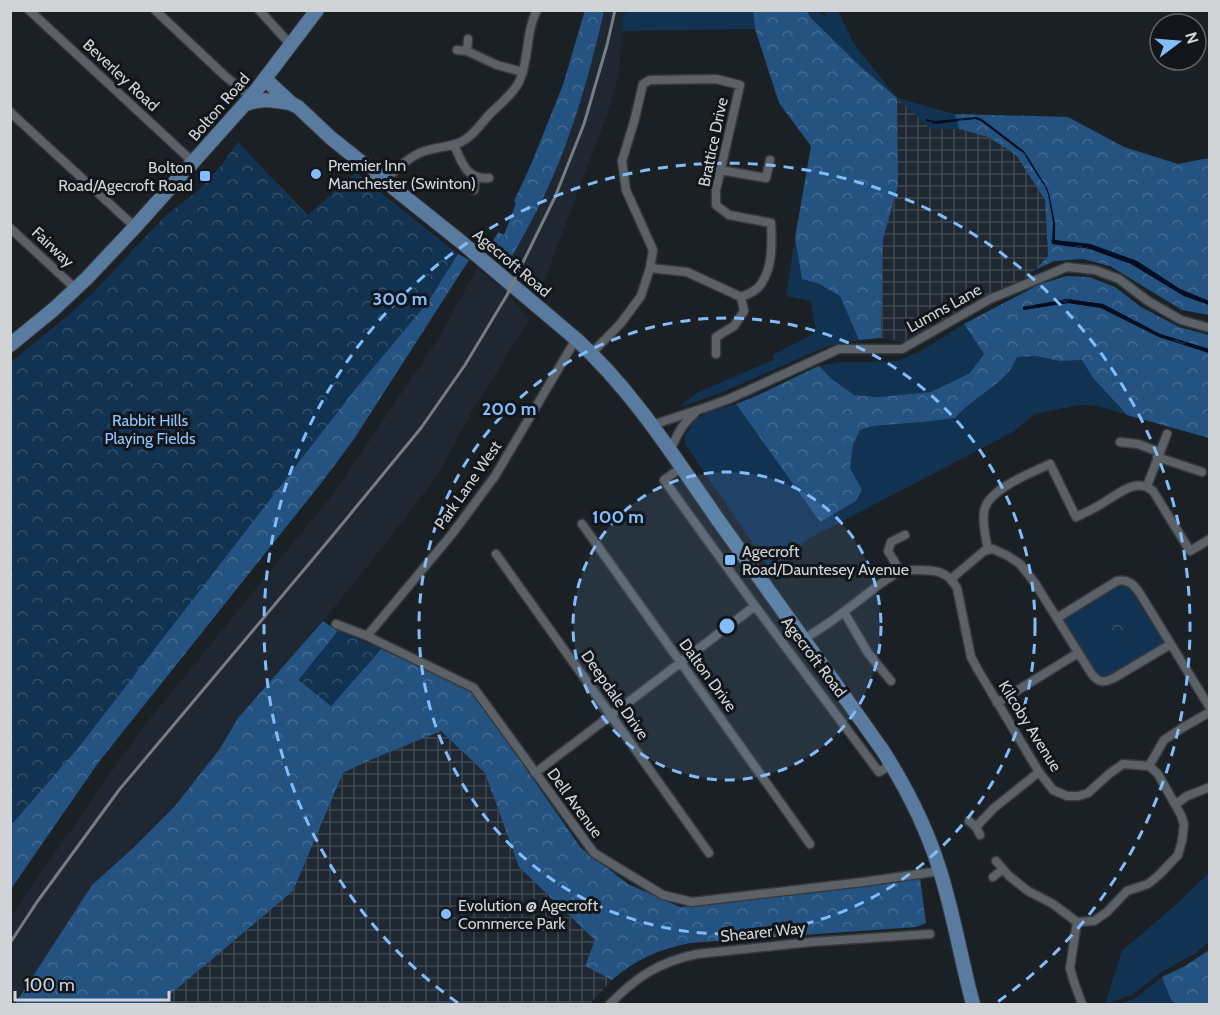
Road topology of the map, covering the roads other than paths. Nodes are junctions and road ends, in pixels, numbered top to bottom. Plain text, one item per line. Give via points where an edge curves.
1 (29, 10) edge
2 (155, 10) edge
3 (260, 10) edge
4 (317, 10) edge
5 (537, 10) edge
6 (468, 39) dead end
7 (291, 45) junction
8 (457, 50) dead end
9 (467, 51) junction
10 (523, 72) junction
11 (267, 76) junction
12 (248, 101) junction
13 (295, 106) junction
14 (10, 112) edge
15 (454, 145) junction
16 (770, 160) dead end
17 (193, 162) junction
18 (720, 170) junction
19 (476, 177) junction
20 (489, 178) dead end
21 (384, 181) junction
22 (474, 190) dead end
23 (135, 227) junction
24 (10, 228) edge
25 (650, 268) junction
26 (76, 289) junction
27 (741, 297) junction
28 (1209, 328) edge
29 (576, 339) junction
30 (10, 345) edge
31 (592, 353) junction
32 (716, 354) dead end
33 (698, 411) junction
34 (652, 424) junction
35 (1167, 434) dead end
36 (1120, 442) dead end
37 (670, 452) junction
38 (1158, 454) junction
39 (681, 468) junction
40 (1202, 472) dead end
41 (1147, 486) junction
42 (582, 524) dead end
43 (905, 535) dead end
44 (1209, 539) edge
45 (988, 550) junction
46 (496, 554) dead end
47 (900, 572) junction
48 (951, 579) junction
49 (755, 606) junction
50 (844, 612) junction
51 (1057, 618) junction
52 (336, 624) dead end
53 (368, 636) junction
54 (804, 639) junction
55 (1171, 644) junction
56 (1078, 653) junction
57 (680, 662) junction
58 (891, 681) dead end
59 (997, 703) junction
60 (1209, 708) edge
61 (1209, 712) edge
62 (610, 715) junction
63 (892, 764) junction
64 (1149, 766) junction
65 (1039, 772) junction
66 (536, 773) junction
67 (1209, 786) edge
68 (1176, 804) junction
69 (975, 828) dead end
70 (810, 844) dead end
71 (709, 853) dead end
72 (996, 861) dead end
73 (1003, 869) junction
74 (940, 871) junction
75 (993, 877) dead end
76 (1077, 922) junction
77 (930, 934) dead end
78 (611, 1004) edge
79 (973, 1005) edge
80 (1082, 1005) edge

1 - 17 street, Beverley Road
2 - 12 street
3 - 7 street
4 - 7 main road, Bolton Road
5 - 10 street
6 - 9 street
7 - 11 main road, Bolton Road
8 - 9 street
9 - 10 street
10 - 15 street via 518,84 472,135
11 - 12 main road, Bolton Road
11 - 13 main road, Agecroft Road
12 - 13 main road via 269,100
12 - 17 main road, Bolton Road
13 - 21 main road, Agecroft Road
14 - 23 street
15 - 19 street via 468,172
15 - 21 street via 414,156
16 - 18 street via 766,178
17 - 23 main road, Bolton Road
18 - 25 street, Brattice Drive via 740,85 716,79 650,80 643,84 622,160 626,190 654,250
18 - 27 street, Brattice Drive via 716,205 729,215 771,223 767,270 760,286
19 - 20 street
19 - 22 street
21 - 29 main road, Agecroft Road
23 - 26 main road, Bolton Road
24 - 26 street, Fairway
25 - 27 street via 687,272
25 - 31 street, Brattice Drive via 641,296
26 - 30 main road, Bolton Road
27 - 32 street via 744,311 734,326 716,337
28 - 33 street, Lumns Lane via 1182,320 1119,279 1095,270 1066,267 990,299 902,349 839,349
29 - 31 main road, Agecroft Road
29 - 53 street, Park Lane West via 495,476
31 - 34 main road, Agecroft Road
33 - 34 street, Lumns Lane
33 - 37 street via 680,429
34 - 37 main road, Agecroft Road
35 - 38 street
36 - 38 street via 1138,444
37 - 39 main road, Agecroft Road
38 - 40 street
38 - 41 street
39 - 49 street, Agecroft Road via 664,480
39 - 54 main road, Agecroft Road
41 - 44 street via 1190,551
41 - 45 street via 1126,488 1076,517 1050,464 1000,489 987,501 983,513
42 - 57 street, Dalton Drive
43 - 47 street via 891,542 888,551
45 - 48 street
45 - 51 street via 1020,564
46 - 62 street, Deepdale Drive
47 - 48 street via 936,570
47 - 50 street
48 - 59 street, Kilcoby Avenue via 957,588 971,657
49 - 57 street
49 - 63 street, Agecroft Road via 879,772
50 - 54 street
50 - 58 street
51 - 55 street via 1117,581 1127,581 1139,592
51 - 56 street
52 - 53 street, Dell Avenue
53 - 66 street, Dell Avenue via 474,688
54 - 63 main road, Agecroft Road
55 - 56 street via 1103,682 1094,678
55 - 60 street
56 - 59 street
57 - 62 street
57 - 70 street, Dalton Drive
59 - 65 street, Kilcoby Avenue
61 - 64 street via 1164,740
62 - 66 street
62 - 71 street, Deepdale Drive
63 - 74 main road, Agecroft Road via 920,818
64 - 65 street, Kilcoby Avenue via 1123,764 1088,794 1078,796 1053,790
64 - 68 street
65 - 69 street
66 - 74 street, Dell Avenue via 594,854 663,895 692,902
67 - 68 street
68 - 76 street via 1184,824 1178,855 1148,884 1127,891 1094,921
72 - 73 street
73 - 75 street
73 - 76 street via 1028,891
74 - 79 main road, Agecroft Road
76 - 80 street via 1070,968
77 - 78 street, Shearer Way via 683,957 643,975

